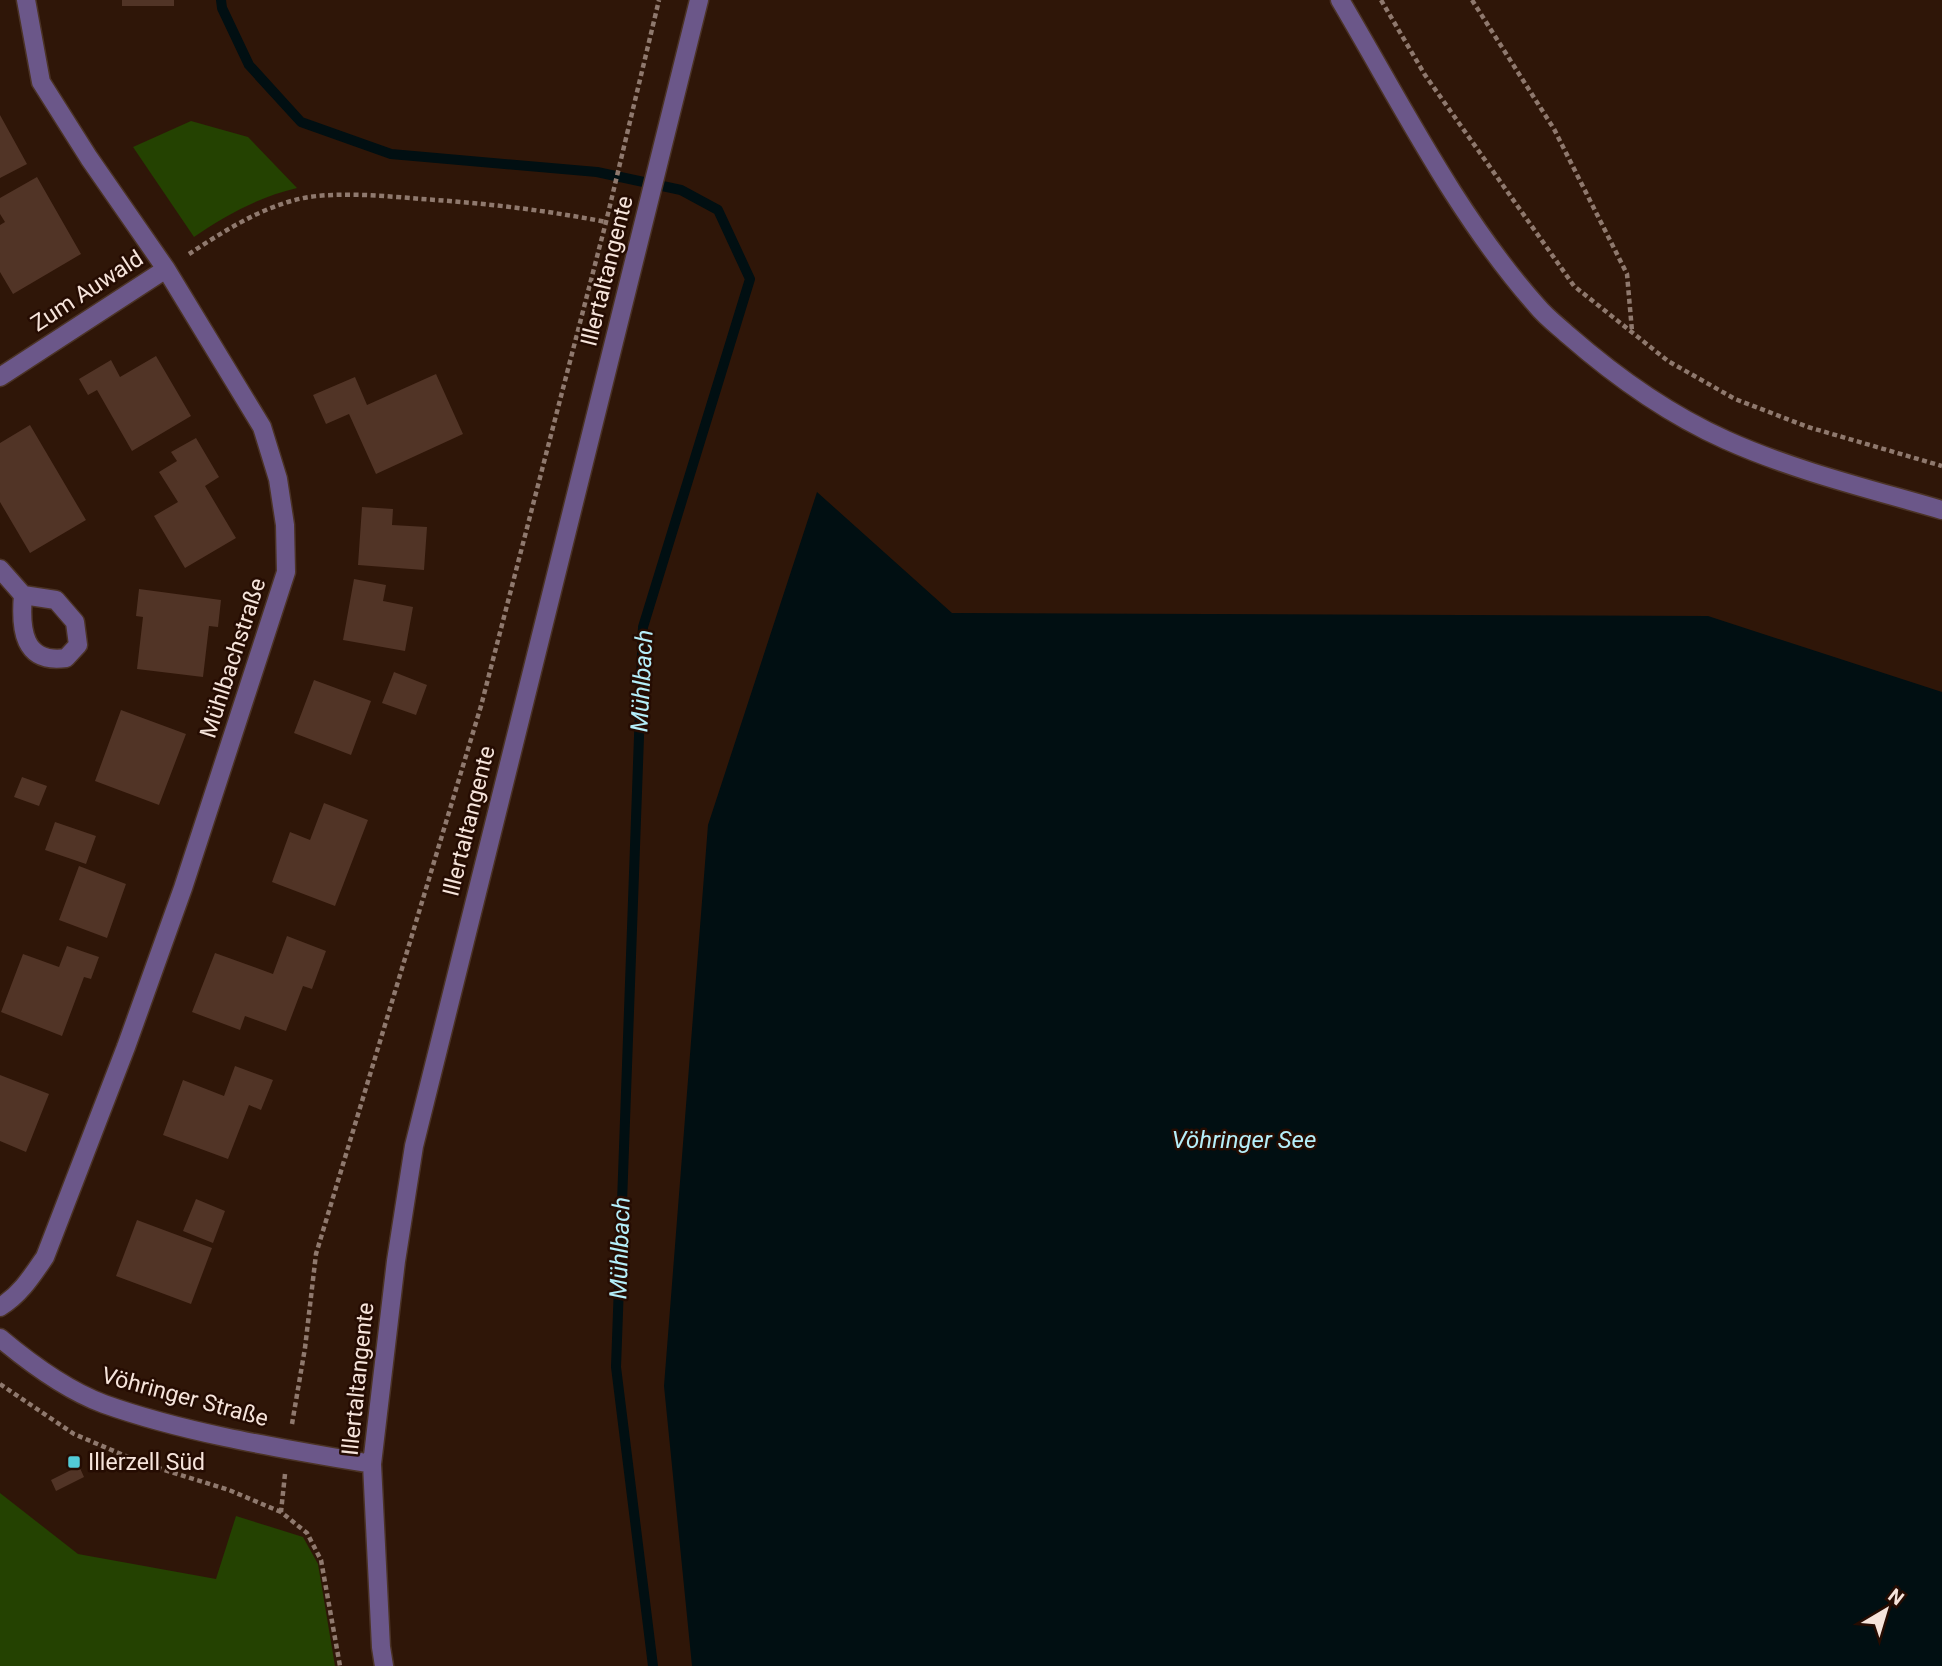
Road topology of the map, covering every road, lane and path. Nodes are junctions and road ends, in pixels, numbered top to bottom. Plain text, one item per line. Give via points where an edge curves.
1 (26, 0) edge
2 (659, 0) edge
3 (699, 0) edge
4 (1340, 0) edge
5 (1381, 0) edge
6 (1472, 0) edge
7 (606, 222) junction
8 (166, 269) junction
9 (1632, 332) junction
10 (0, 377) edge
11 (1942, 466) edge
12 (1942, 510) edge
13 (0, 569) edge
14 (23, 595) dead end
15 (0, 1307) edge
16 (0, 1338) edge
17 (0, 1384) edge
18 (288, 1450) junction
19 (372, 1464) junction
20 (281, 1512) junction
21 (340, 1666) edge
22 (384, 1666) edge

1 - 8 street, Mühlbachstraße via 41,82
2 - 7 path
3 - 19 street, Illertaltangente via 414,1146
4 - 12 street via 1449,185 1494,251 1538,308 1600,363 1659,405 1725,440 1786,464
5 - 9 path via 1425,75 1574,286
6 - 9 path via 1554,129 1627,274
7 - 8 path via 546,210 455,201 379,195 309,197 277,206 232,228
7 - 18 path via 481,706 316,1254
8 - 10 street, Zum Auwald
8 - 15 street, Mühlbachstraße via 262,427 278,479 286,572 176,910 45,1256 30,1279
9 - 11 path via 1668,360 1735,399 1808,427
13 - 14 street
16 - 18 street, Vöhringer Straße via 50,1377 103,1404
17 - 20 path via 74,1434
18 - 19 street, Vöhringer Straße
18 - 20 path
19 - 22 street, Illertaltangente
20 - 21 path via 307,1533 321,1560

